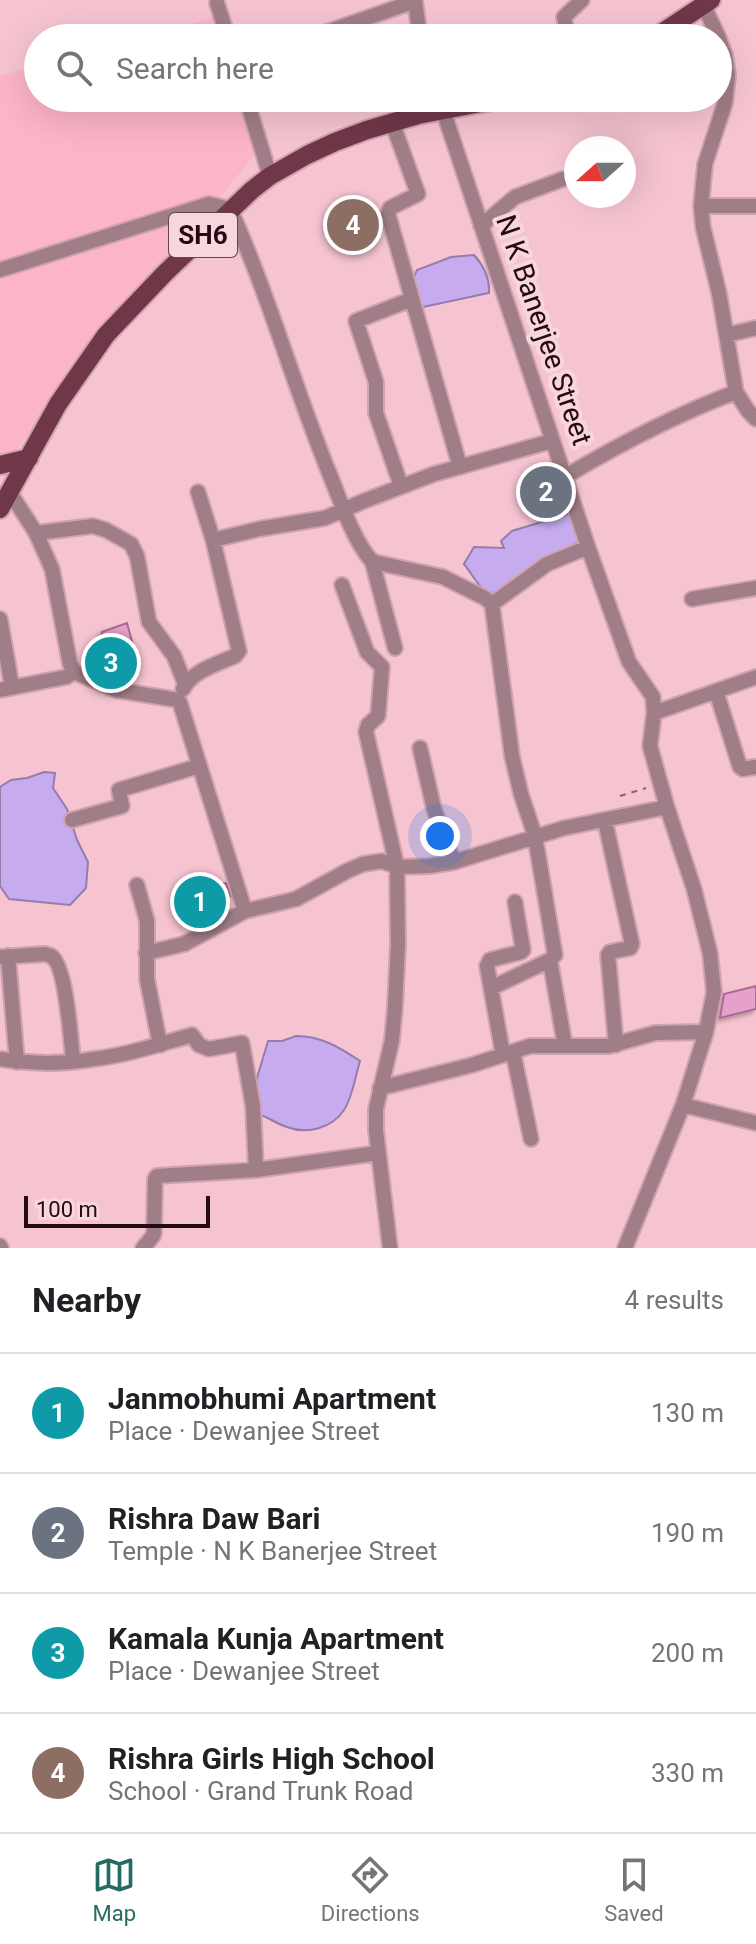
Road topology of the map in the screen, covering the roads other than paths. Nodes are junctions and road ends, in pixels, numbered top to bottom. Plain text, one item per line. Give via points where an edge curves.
1 (415, 0) edge
2 (582, 0) edge
3 (705, 2) edge
4 (217, 3) dead end
5 (224, 24) edge
6 (349, 24) edge
7 (418, 24) edge
8 (565, 24) edge
9 (674, 24) edge
10 (713, 24) edge
11 (250, 112) edge
12 (419, 112) edge
13 (444, 112) edge
14 (722, 112) edge
15 (392, 122) junction
16 (270, 176) junction
17 (563, 179) dead end
18 (701, 206) junction
19 (756, 206) edge
20 (230, 209) junction
21 (481, 226) junction
22 (0, 270) edge
23 (412, 299) junction
24 (756, 328) edge
25 (726, 335) junction
26 (736, 392) junction
27 (756, 419) edge
28 (552, 441) junction
29 (29, 458) junction
30 (0, 465) edge
31 (460, 467) junction
32 (566, 476) junction
33 (401, 486) junction
34 (9, 491) junction
35 (198, 492) dead end
36 (0, 509) edge
37 (344, 510) junction
38 (36, 533) junction
39 (213, 540) junction
40 (588, 547) junction
41 (372, 561) junction
42 (342, 585) dead end
43 (756, 588) edge
44 (692, 599) dead end
45 (492, 604) junction
46 (0, 619) edge
47 (395, 648) dead end
48 (74, 672) junction
49 (756, 677) edge
50 (185, 684) junction
51 (6, 688) edge
52 (716, 691) junction
53 (178, 700) junction
54 (654, 713) junction
55 (420, 748) dead end
56 (199, 766) junction
57 (756, 767) edge
58 (667, 807) junction
59 (72, 820) dead end
60 (605, 821) junction
61 (535, 836) junction
62 (454, 862) junction
63 (397, 867) junction
64 (137, 885) dead end
65 (515, 902) dead end
66 (245, 911) junction
67 (146, 953) junction
68 (4, 956) edge
69 (550, 960) junction
70 (491, 988) junction
71 (706, 1032) junction
72 (160, 1045) junction
73 (616, 1045) junction
74 (565, 1046) junction
75 (508, 1053) junction
76 (0, 1059) edge
77 (73, 1060) junction
78 (17, 1062) junction
79 (380, 1088) junction
80 (683, 1105) junction
81 (756, 1123) edge
82 (531, 1139) dead end
83 (378, 1153) junction
84 (256, 1170) junction
85 (143, 1248) edge
86 (390, 1248) edge
87 (625, 1248) edge

1 - 6 street
1 - 7 street
2 - 8 street via 564,17
3 - 9 main road
3 - 10 street
4 - 5 street
11 - 16 street
12 - 15 main road, SH6
13 - 21 street, N K Banerjee Street
14 - 18 street via 705,164
15 - 16 main road, SH6 via 335,142
15 - 23 street via 418,193 387,211
16 - 20 main road, SH6
17 - 21 street via 515,197
18 - 19 street
18 - 25 street
20 - 22 street via 209,204
20 - 29 main road, SH6 via 106,335 58,404
20 - 37 street
21 - 28 street, N K Banerjee Street
23 - 31 street
23 - 33 street via 356,321 375,376 377,415
24 - 25 street
25 - 26 street
26 - 27 street
26 - 32 street
28 - 31 street
28 - 32 street, N K Banerjee Street
29 - 30 main road
29 - 34 main road, SH6
31 - 33 street
32 - 40 street, N K Banerjee Street
33 - 37 street
34 - 36 main road, SH6
34 - 38 street
35 - 39 street
37 - 39 street
37 - 41 street
38 - 48 street via 52,569
38 - 50 street via 93,526 131,544 149,622 172,652
39 - 50 street via 239,651
40 - 45 street via 535,571
40 - 54 street, N K Banerjee Street via 629,662 653,697
41 - 45 street via 443,577
41 - 47 street
42 - 63 street via 367,652 382,667 378,716 366,732
43 - 44 street
45 - 61 street via 512,756
46 - 51 street
48 - 51 street
48 - 53 street via 116,690
49 - 52 street
50 - 53 street
52 - 54 street
52 - 57 street via 740,767
53 - 56 street
54 - 58 street, N K Banerjee Street via 650,746
55 - 62 street via 434,809
56 - 59 street via 119,790 122,806
56 - 66 street
58 - 60 street
58 - 71 street, N K Banerjee Street via 710,953 714,992
60 - 61 street
60 - 73 street via 632,944 608,955
61 - 62 street
61 - 69 street via 555,952
62 - 63 street
63 - 66 street via 382,861 354,867 291,901
63 - 79 street via 395,1007
64 - 67 street via 147,921
65 - 70 street via 523,950 489,961
66 - 67 street via 184,944
67 - 72 street
68 - 77 street via 45,954 56,961
68 - 78 street
69 - 70 street
69 - 74 street
70 - 75 street
71 - 73 street via 655,1033
71 - 80 street, N K Banerjee Street
72 - 77 street
72 - 84 street via 190,1035 209,1049 243,1044
73 - 74 street
74 - 75 street via 530,1046
75 - 79 street
75 - 82 street
76 - 78 street
77 - 78 street
79 - 83 street
80 - 81 street
80 - 87 street, N K Banerjee Street
83 - 84 street
83 - 86 street
84 - 85 street via 157,1176 154,1232

